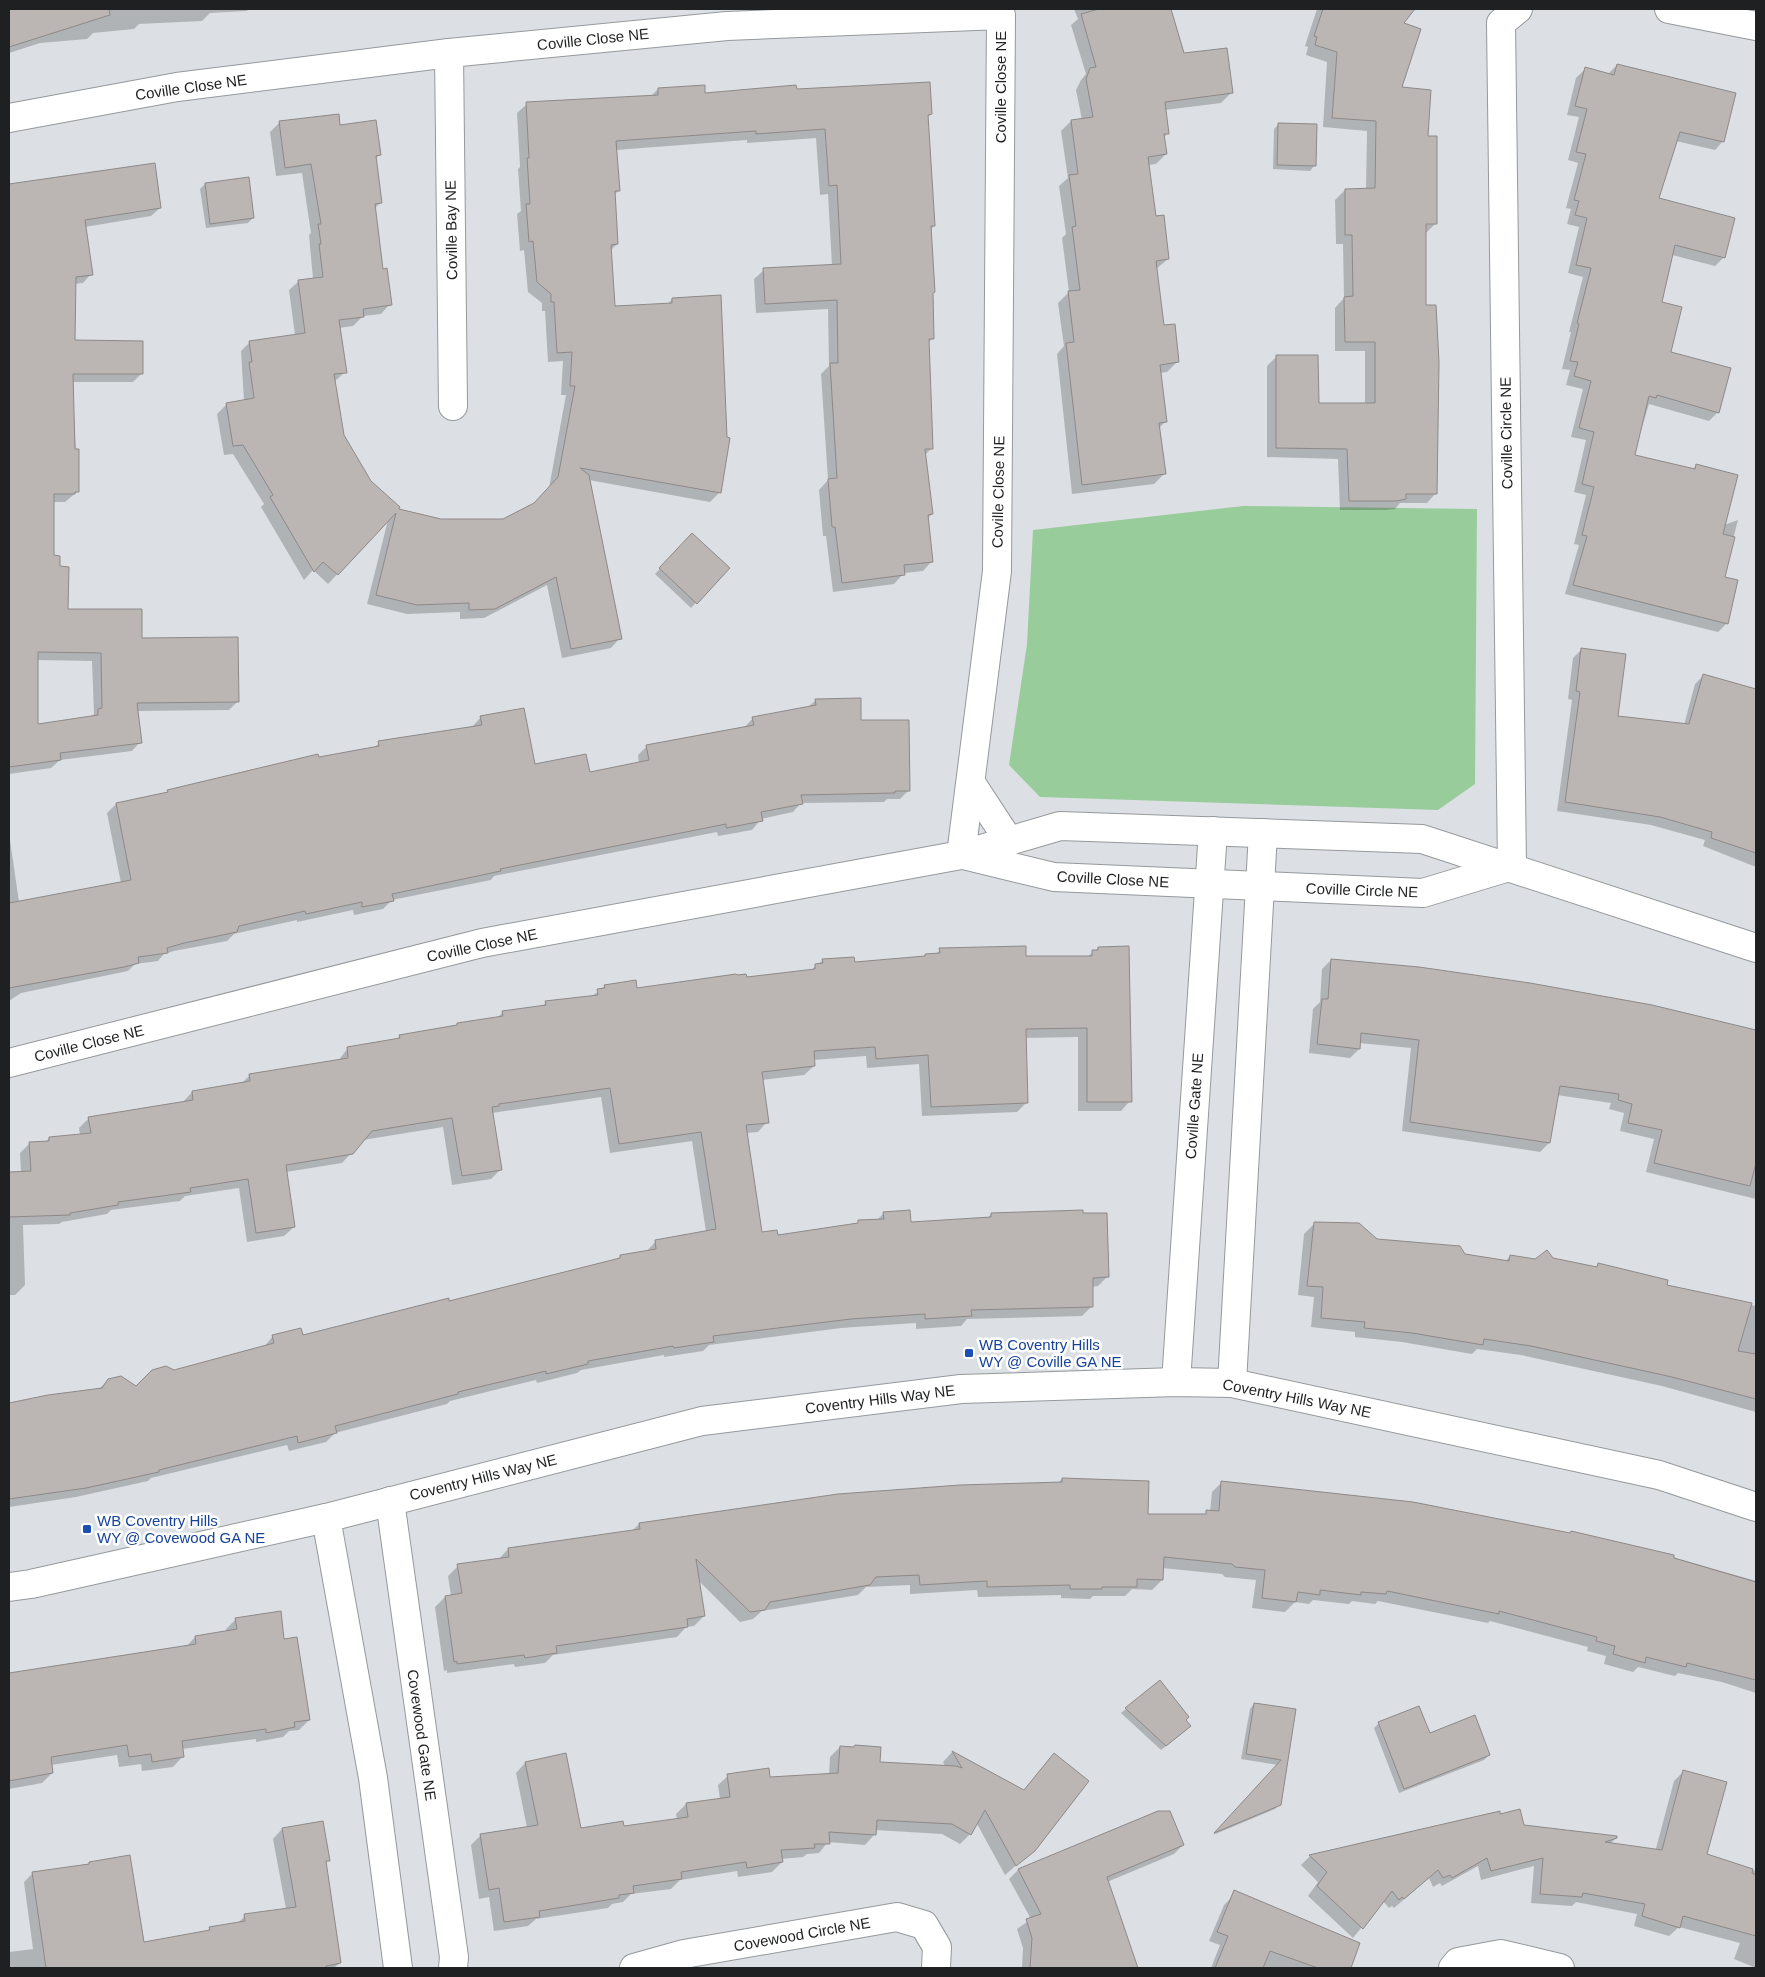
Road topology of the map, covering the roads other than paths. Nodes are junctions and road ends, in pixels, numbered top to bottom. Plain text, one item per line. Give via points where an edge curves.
1 (1518, 9) edge
2 (1669, 9) edge
3 (1756, 26) edge
4 (449, 54) junction
5 (9, 118) edge
6 (453, 406) dead end
7 (970, 783) junction
8 (1238, 832) junction
9 (1009, 841) junction
10 (962, 855) junction
11 (1512, 866) junction
12 (1209, 884) junction
13 (1248, 885) junction
14 (1756, 948) edge
15 (9, 1063) edge
16 (1176, 1382) junction
17 (1232, 1383) junction
18 (390, 1501) junction
19 (1756, 1507) edge
20 (326, 1518) junction
21 (9, 1586) edge
22 (398, 1968) edge
23 (453, 1968) edge
24 (634, 1968) edge
25 (936, 1968) edge
26 (1453, 1968) edge
27 (1560, 1968) edge

1 - 11 street, Coville Circle NE via 1501,23
2 - 3 street
4 - 5 street, Coville Close NE via 177,87
4 - 6 street, Coville Bay NE
4 - 7 street, Coville Close NE via 727,26 1000,15 997,571
7 - 9 street
7 - 10 street, Coville Close NE
8 - 9 street, Coville Close NE via 1060,826
8 - 11 street via 1422,838
8 - 12 street, Coville Gate NE
8 - 13 street
9 - 10 street, Coville Close NE
10 - 12 street, Coville Close NE via 1054,876
10 - 15 street, Coville Close NE via 482,943
11 - 13 street, Coville Circle NE via 1423,893
11 - 14 street
12 - 13 street, Coville Close NE
12 - 16 street, Coville Gate NE
13 - 17 street
16 - 17 street, Coventry Hills Way NE
16 - 18 street, Coventry Hills Way NE via 961,1389 702,1421
17 - 19 street, Coventry Hills Way NE via 1659,1475
18 - 20 street, Coventry Hills Way NE
18 - 23 street, Covewood Gate NE
20 - 21 street, Coventry Hills Way NE via 31,1584
20 - 22 street via 373,1778
24 - 25 street, Covewood Circle NE via 684,1954 897,1917 924,1925 937,1947
26 - 27 street via 1458,1962 1501,1954

